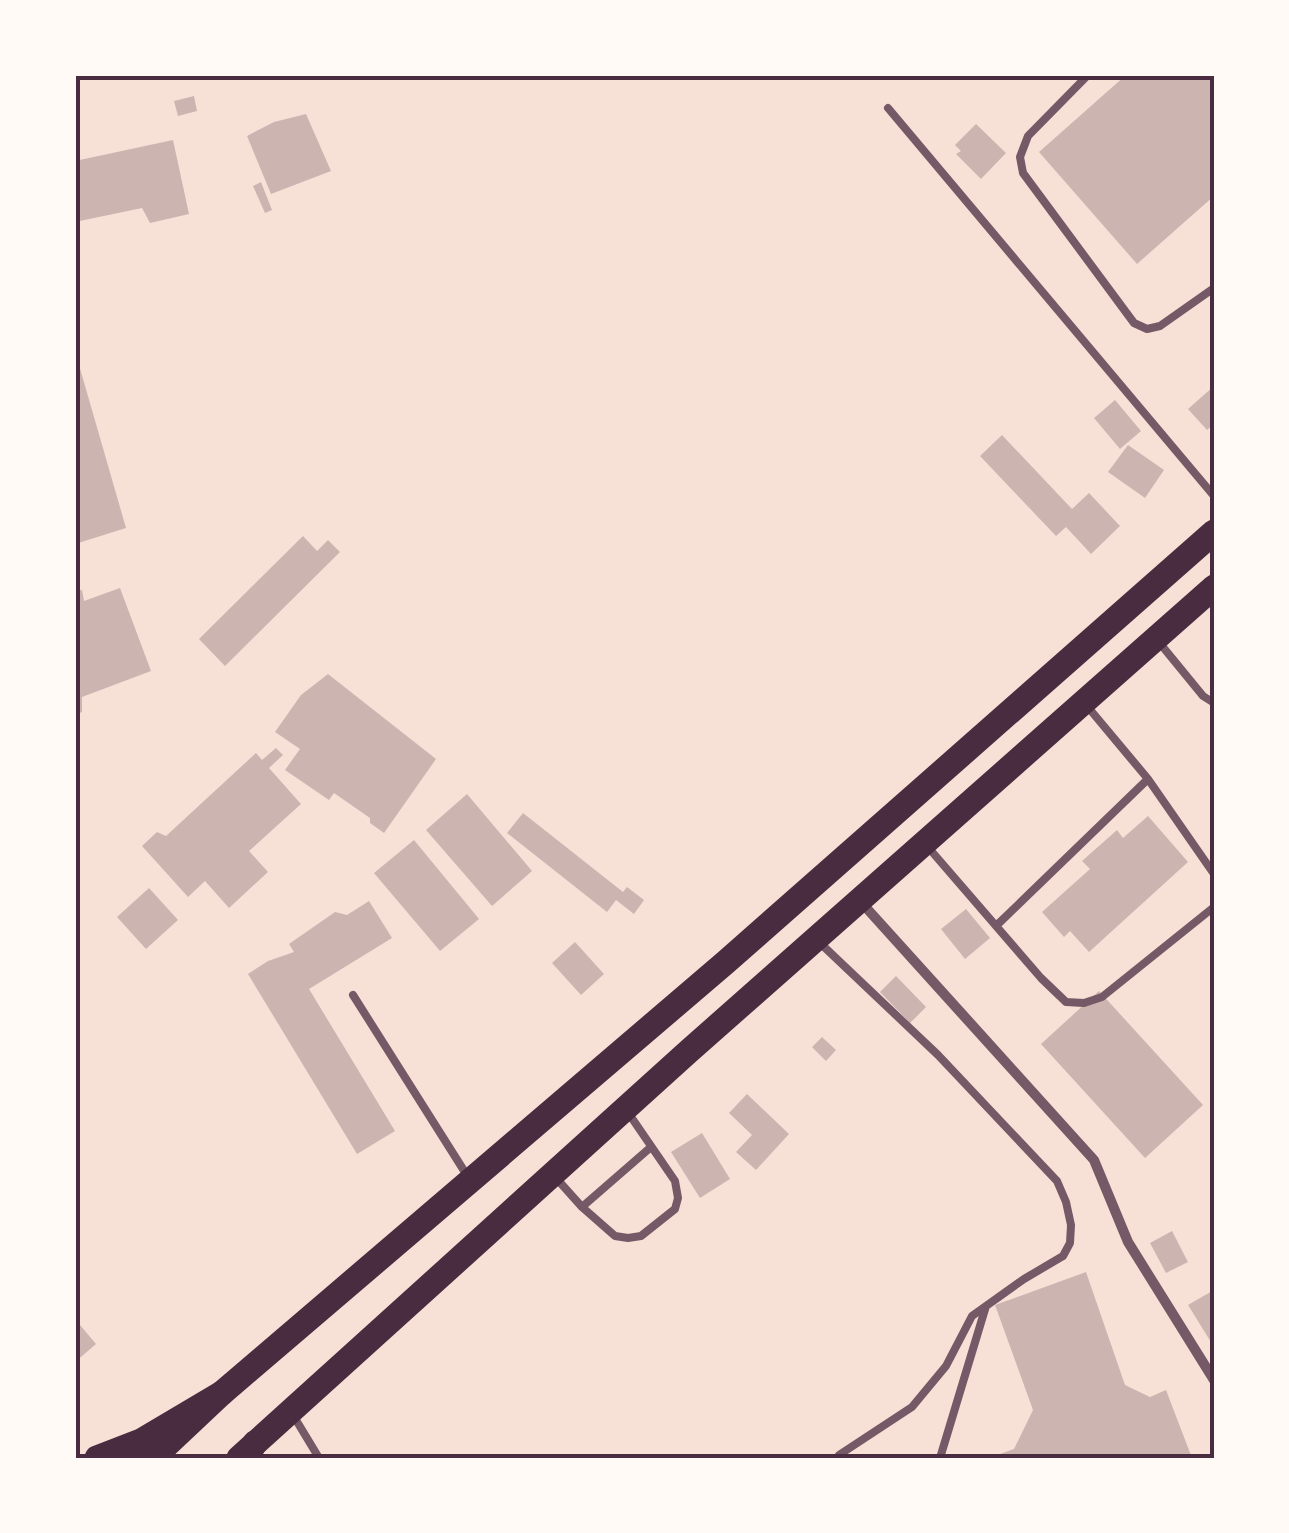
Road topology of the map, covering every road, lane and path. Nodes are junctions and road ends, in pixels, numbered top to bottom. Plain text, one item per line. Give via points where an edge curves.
1 (1088, 75) edge
2 (888, 108) dead end
3 (1214, 288) edge
4 (1214, 496) edge
5 (1214, 532) edge
6 (1214, 587) edge
7 (1155, 638) junction
8 (1084, 702) junction
9 (1214, 703) edge
10 (1148, 779) junction
11 (924, 843) junction
12 (1214, 874) edge
13 (860, 900) junction
14 (1214, 907) edge
15 (996, 926) junction
16 (816, 938) junction
17 (353, 996) dead end
18 (626, 1108) junction
19 (651, 1146) junction
20 (552, 1174) junction
21 (470, 1181) junction
22 (582, 1207) junction
23 (986, 1306) junction
24 (1214, 1380) edge
25 (222, 1393) junction
26 (290, 1412) junction
27 (247, 1453) edge
28 (839, 1455) dead end
29 (97, 1458) edge
30 (153, 1458) edge
31 (319, 1458) edge
32 (940, 1458) edge

1 - 3 lane via 1028,136 1020,157 1023,173 1134,323 1160,326
2 - 4 lane
5 - 21 main road
6 - 7 main road
7 - 8 main road
7 - 9 lane
8 - 10 lane
8 - 11 main road
10 - 12 lane
10 - 15 lane
11 - 13 main road
11 - 15 lane
13 - 16 main road
13 - 24 street via 1094,1160 1128,1242
14 - 15 lane via 1102,997 1084,1003 1066,1002
16 - 18 main road
16 - 23 lane via 938,1056 1062,1192 1071,1225 1062,1256
17 - 21 lane
18 - 19 lane
18 - 20 main road
19 - 22 lane
19 - 22 lane via 675,1182 675,1209 641,1236 628,1238 615,1236
20 - 22 lane
20 - 26 main road
21 - 25 main road
23 - 28 lane via 972,1316 946,1366 912,1407
23 - 32 lane
25 - 29 main road via 141,1441
25 - 30 main road
26 - 27 main road
26 - 31 lane

